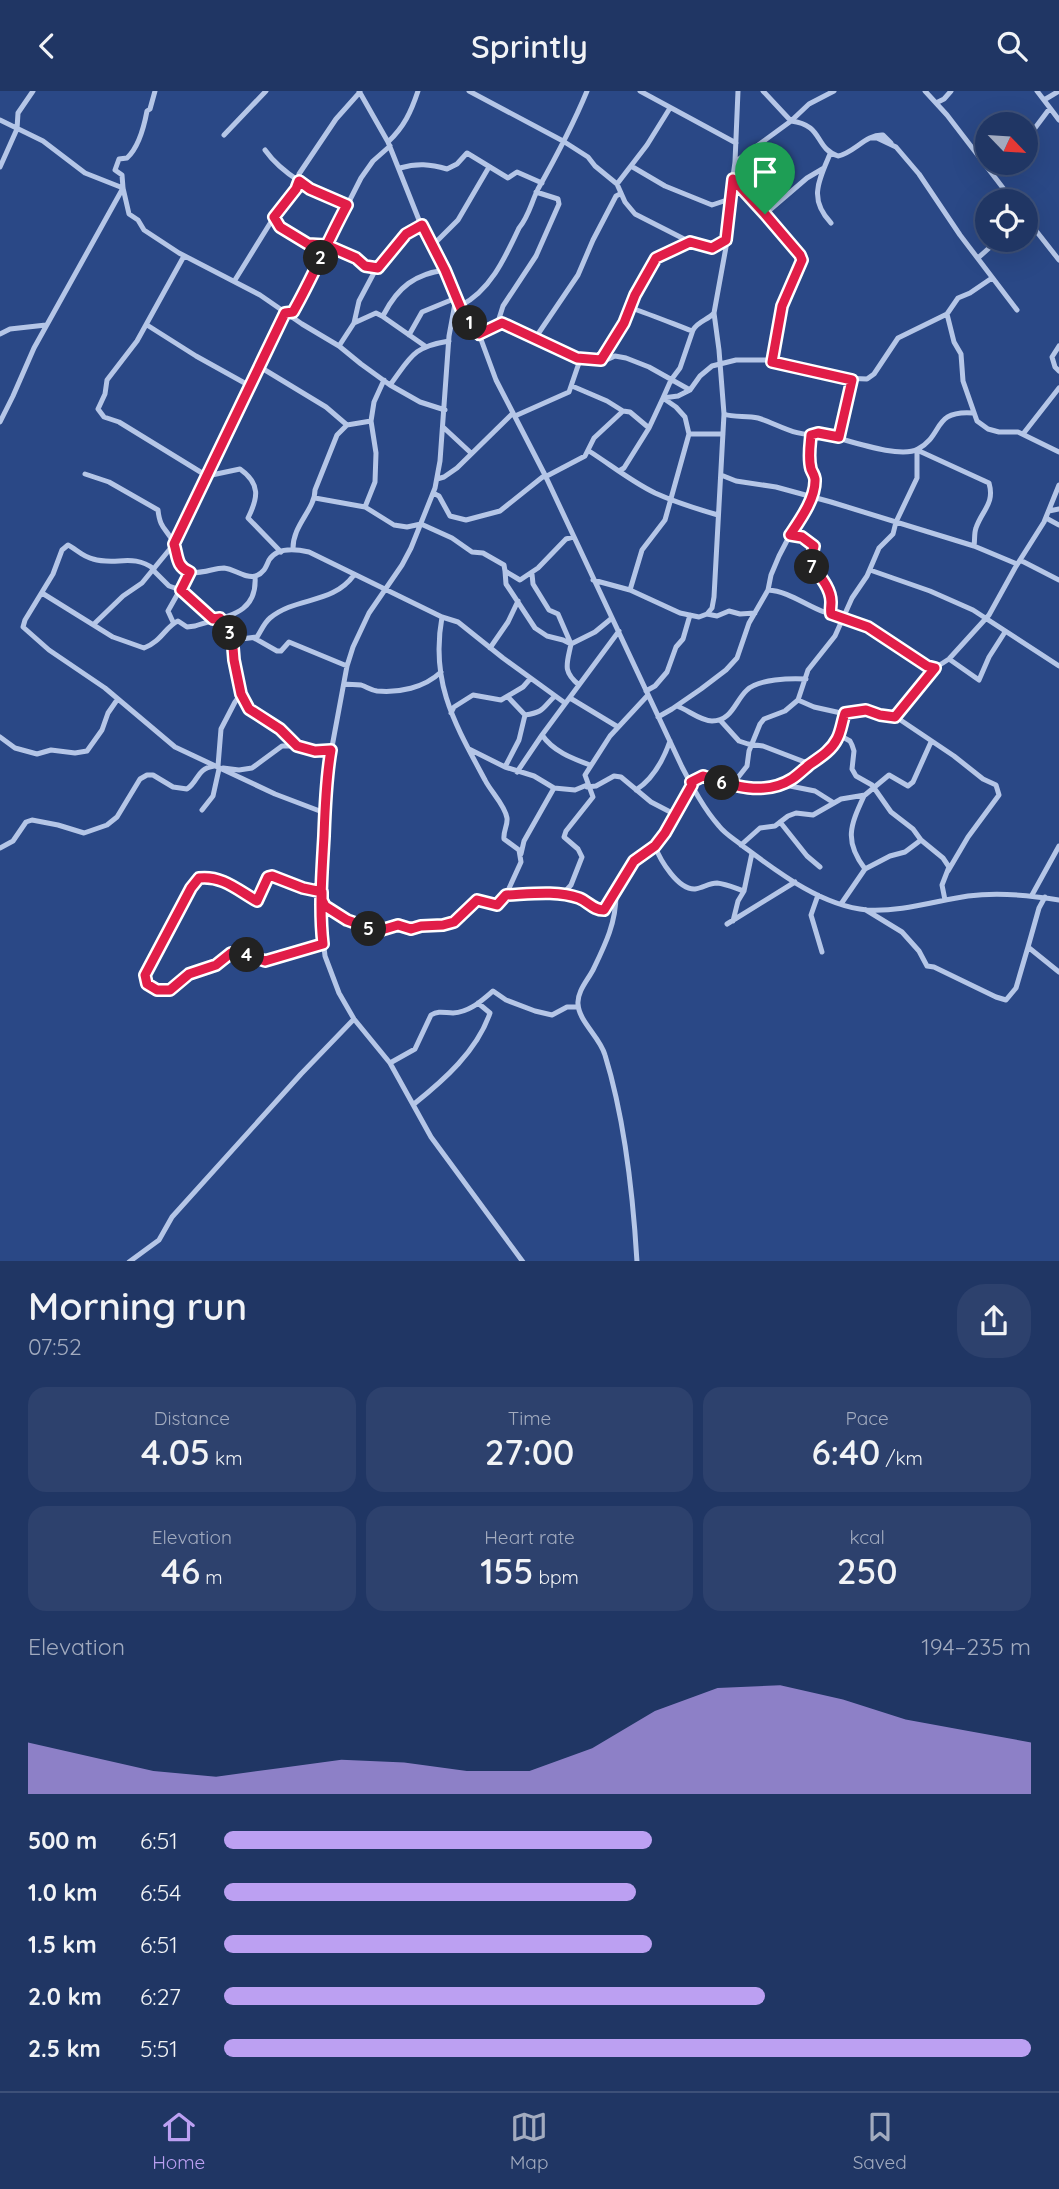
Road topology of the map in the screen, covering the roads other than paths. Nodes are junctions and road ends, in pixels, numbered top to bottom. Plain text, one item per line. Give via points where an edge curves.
1 (33, 91) edge
2 (155, 91) edge
3 (265, 91) edge
4 (418, 91) edge
5 (469, 91) edge
6 (587, 91) edge
7 (640, 91) edge
8 (738, 91) edge
9 (763, 91) edge
10 (834, 91) edge
11 (925, 91) edge
12 (951, 91) edge
13 (1037, 91) edge
14 (1059, 91) edge
15 (360, 92) edge
16 (650, 93) edge
17 (1044, 100) junction
18 (936, 103) junction
19 (670, 108) junction
20 (1050, 108) junction
21 (0, 120) edge
22 (1059, 120) edge
23 (791, 121) junction
24 (1038, 124) edge
25 (17, 129) junction
26 (224, 135) dead end
27 (563, 141) junction
28 (736, 143) junction
29 (389, 144) junction
30 (265, 150) dead end
31 (975, 152) edge
32 (830, 154) junction
33 (735, 162) junction
34 (631, 166) junction
35 (0, 167) edge
36 (400, 167) junction
37 (489, 167) junction
38 (824, 168) junction
39 (993, 175) edge
40 (733, 179) junction
41 (299, 181) junction
42 (541, 183) junction
43 (617, 184) junction
44 (122, 188) junction
45 (1004, 189) edge
46 (536, 192) junction
47 (620, 194) junction
48 (730, 199) junction
49 (347, 205) junction
50 (765, 214) junction
51 (274, 217) junction
52 (831, 223) dead end
53 (422, 225) junction
54 (1038, 233) edge
55 (726, 240) junction
56 (690, 242) junction
57 (326, 245) junction
58 (433, 245) junction
59 (985, 252) edge
60 (184, 256) junction
61 (978, 258) junction
62 (1059, 260) edge
63 (376, 269) junction
64 (445, 270) junction
65 (992, 278) junction
66 (234, 281) junction
67 (456, 298) junction
68 (460, 306) junction
69 (631, 308) junction
70 (1017, 310) dead end
71 (285, 313) junction
72 (714, 313) junction
73 (947, 314) junction
74 (382, 316) junction
75 (354, 323) junction
76 (46, 325) junction
77 (147, 325) junction
78 (497, 325) junction
79 (692, 331) junction
80 (0, 334) edge
81 (479, 334) junction
82 (409, 335) junction
83 (536, 337) junction
84 (449, 341) junction
85 (339, 346) junction
86 (425, 346) junction
87 (1059, 346) edge
88 (581, 357) junction
89 (601, 360) junction
90 (772, 362) junction
91 (719, 364) junction
92 (260, 367) junction
93 (1059, 371) edge
94 (384, 380) junction
95 (671, 380) junction
96 (852, 380) junction
97 (390, 385) junction
98 (250, 386) junction
99 (572, 386) junction
100 (1059, 388) edge
101 (690, 390) junction
102 (663, 398) junction
103 (445, 410) junction
104 (623, 411) junction
105 (973, 413) junction
106 (514, 414) junction
107 (724, 414) junction
108 (371, 421) junction
109 (0, 422) edge
110 (347, 425) junction
111 (443, 427) junction
112 (649, 428) junction
113 (689, 434) junction
114 (723, 434) junction
115 (811, 435) junction
116 (1023, 435) junction
117 (839, 437) junction
118 (917, 450) junction
119 (589, 451) junction
120 (1059, 452) edge
121 (471, 453) junction
122 (619, 471) junction
123 (85, 474) dead end
124 (721, 475) junction
125 (207, 476) junction
126 (545, 476) junction
127 (437, 479) junction
128 (1059, 485) edge
129 (433, 493) junction
130 (811, 497) junction
131 (315, 498) junction
132 (672, 499) junction
133 (365, 507) junction
134 (1059, 509) edge
135 (1049, 512) junction
136 (718, 515) junction
137 (1046, 519) junction
138 (896, 522) junction
139 (421, 524) junction
140 (1059, 525) edge
141 (790, 535) junction
142 (572, 537) junction
143 (174, 544) junction
144 (974, 546) junction
145 (293, 549) junction
146 (281, 552) junction
147 (1019, 562) junction
148 (154, 570) junction
149 (870, 570) junction
150 (505, 571) junction
151 (190, 572) junction
152 (532, 574) junction
153 (354, 575) junction
154 (255, 576) junction
155 (593, 580) junction
156 (1059, 580) edge
157 (385, 588) junction
158 (181, 590) junction
159 (630, 590) junction
160 (768, 590) junction
161 (42, 593) junction
162 (518, 601) junction
163 (755, 613) junction
164 (708, 614) junction
165 (831, 614) junction
166 (690, 615) junction
167 (442, 617) junction
168 (612, 618) junction
169 (844, 618) junction
170 (217, 619) junction
171 (985, 619) junction
172 (173, 622) junction
173 (94, 624) junction
174 (619, 631) junction
175 (1005, 632) junction
176 (254, 638) junction
177 (233, 640) junction
178 (571, 645) junction
179 (490, 647) junction
180 (949, 659) junction
181 (347, 666) junction
182 (1059, 666) edge
183 (935, 668) junction
184 (441, 673) junction
185 (530, 679) junction
186 (806, 679) junction
187 (344, 684) junction
188 (579, 685) junction
189 (647, 693) junction
190 (241, 694) junction
191 (555, 696) junction
192 (508, 697) junction
193 (117, 700) junction
194 (798, 700) junction
195 (567, 701) junction
196 (677, 706) junction
197 (451, 713) junction
198 (845, 713) junction
199 (525, 715) junction
200 (658, 717) junction
201 (895, 717) junction
202 (720, 720) junction
203 (618, 727) junction
204 (542, 735) junction
205 (839, 735) junction
206 (0, 737) edge
207 (670, 741) junction
208 (931, 742) junction
209 (752, 744) junction
210 (297, 746) junction
211 (469, 749) junction
212 (331, 750) junction
213 (810, 764) junction
214 (590, 765) junction
215 (217, 767) junction
216 (505, 767) junction
217 (517, 772) junction
218 (728, 782) junction
219 (691, 784) junction
220 (780, 784) junction
221 (587, 786) junction
222 (554, 788) junction
223 (874, 788) junction
224 (636, 790) junction
225 (864, 796) junction
226 (834, 803) junction
227 (202, 810) dead end
228 (325, 813) junction
229 (676, 815) junction
230 (780, 822) junction
231 (921, 840) junction
232 (741, 845) junction
233 (655, 846) junction
234 (1059, 846) edge
235 (0, 848) edge
236 (752, 853) junction
237 (520, 858) junction
238 (820, 867) dead end
239 (865, 869) junction
240 (948, 871) junction
241 (795, 882) junction
242 (616, 891) junction
243 (744, 891) junction
244 (322, 892) junction
245 (506, 895) junction
246 (562, 895) junction
247 (818, 895) junction
248 (1032, 895) junction
249 (1045, 897) junction
250 (1059, 899) edge
251 (322, 900) junction
252 (945, 900) junction
253 (841, 904) junction
254 (604, 910) junction
255 (866, 910) junction
256 (615, 920) junction
257 (323, 944) junction
258 (1028, 947) junction
259 (822, 952) dead end
260 (1059, 972) edge
261 (478, 1003) junction
262 (578, 1007) junction
263 (354, 1019) junction
264 (390, 1063) junction
265 (414, 1104) junction
266 (130, 1261) edge
267 (522, 1261) edge
268 (637, 1261) edge

1 - 25 street via 18,113
2 - 44 street via 137,148 119,159 115,170 122,175
3 - 26 street
4 - 29 street via 413,109
5 - 27 street
6 - 27 street
7 - 16 street
8 - 28 street
9 - 23 street
10 - 23 street
11 - 18 street
12 - 18 street
13 - 17 street
14 - 17 street
15 - 29 street
15 - 41 street via 322,137
16 - 19 street
17 - 20 street
18 - 31 street
19 - 28 street
19 - 34 street
20 - 22 street
20 - 24 street
21 - 25 street
23 - 32 street via 809,125
23 - 33 street
25 - 35 street
25 - 44 street via 43,141 85,173
27 - 42 street
27 - 43 street
28 - 33 street
29 - 36 street
29 - 49 street via 373,161
30 - 41 street
32 - 38 street
32 - 61 street via 843,156 875,135 883,135 919,174
33 - 40 street
34 - 43 street
34 - 48 street via 712,205
36 - 37 street via 430,164 447,169 467,153
36 - 53 street
37 - 42 street via 508,178 517,172
37 - 58 street via 458,220
38 - 50 street
38 - 52 street via 817,185 818,199 820,212
39 - 45 street
40 - 48 street
40 - 50 street
41 - 49 street
41 - 51 street
42 - 46 street
43 - 47 street
44 - 60 street via 129,214 144,230
44 - 76 street
46 - 68 street via 526,221 485,289
46 - 78 street via 558,199 559,204
47 - 56 street via 635,214
47 - 83 street via 578,275
48 - 55 street
49 - 57 street
50 - 90 street via 802,260 782,306
51 - 57 street via 280,227 308,244
51 - 66 street
53 - 58 street
53 - 63 street via 406,234
54 - 62 street
55 - 56 street via 712,248
55 - 72 street
56 - 69 street via 656,258
57 - 63 street
57 - 71 street via 293,312
58 - 64 street
59 - 61 street
60 - 66 street
60 - 77 street
61 - 65 street
63 - 75 street via 359,301
64 - 67 street
64 - 74 street via 421,274 402,289
65 - 70 street
65 - 73 street via 958,297
66 - 71 street
67 - 68 street
67 - 82 street via 422,312
67 - 84 street
68 - 81 street
69 - 79 street
69 - 89 street
71 - 85 street
71 - 92 street
72 - 79 street
72 - 91 street
73 - 96 street via 898,338 871,377
73 - 105 street
74 - 75 street via 376,313
74 - 82 street
75 - 85 street
76 - 80 street
76 - 109 street
77 - 98 street
77 - 125 street via 107,380 98,409 104,417
78 - 81 street
78 - 83 street
79 - 95 street via 680,368
81 - 106 street
82 - 86 street
83 - 88 street
84 - 86 street
84 - 103 street
85 - 94 street
86 - 97 street via 409,358
87 - 93 street via 1052,357
88 - 89 street
88 - 99 street
89 - 95 street via 626,358
90 - 91 street
90 - 96 street
91 - 101 street via 706,370
91 - 107 street
92 - 98 street
92 - 110 street
94 - 97 street
94 - 108 street
95 - 101 street
95 - 102 street
96 - 117 street
97 - 103 street
98 - 125 street
99 - 104 street
99 - 106 street via 569,392
100 - 116 street
101 - 102 street
102 - 112 street
102 - 113 street via 685,417
103 - 111 street
104 - 112 street
104 - 119 street via 594,438
105 - 116 street via 988,429
105 - 118 street via 943,419
106 - 121 street
106 - 126 street
107 - 114 street
107 - 115 street via 761,419
108 - 110 street
108 - 133 street via 375,482
110 - 131 street via 337,435
111 - 121 street
111 - 127 street
112 - 122 street
113 - 114 street
113 - 132 street
114 - 124 street
115 - 117 street
115 - 130 street via 809,455 815,477
116 - 120 street
117 - 118 street via 883,450
118 - 138 street via 917,478
118 - 144 street via 989,483 992,492 976,527
119 - 122 street
119 - 126 street
121 - 127 street via 451,473
122 - 132 street
123 - 143 street via 158,510 162,528
124 - 130 street
124 - 136 street
125 - 143 street
125 - 146 street via 240,468 246,473 257,499 248,519
126 - 129 street via 500,511 466,520 450,516
126 - 142 street
127 - 129 street
128 - 135 street
129 - 139 street
130 - 138 street
130 - 141 street
131 - 133 street
131 - 145 street via 293,536
132 - 136 street
132 - 159 street via 665,520 642,550
133 - 139 street via 394,525
134 - 135 street
135 - 137 street
136 - 164 street
137 - 140 street
137 - 147 street
138 - 144 street
138 - 149 street
139 - 150 street via 472,552 498,560
139 - 157 street via 402,565
141 - 160 street
141 - 165 street via 814,546 810,565 825,584
142 - 152 street
142 - 155 street
143 - 148 street
143 - 151 street via 178,562
144 - 147 street
145 - 146 street
145 - 153 street via 309,552
146 - 154 street
147 - 156 street
147 - 171 street
148 - 158 street via 169,586
148 - 161 street via 135,560 91,559 68,545
148 - 173 street
149 - 169 street
149 - 171 street via 930,591
150 - 152 street via 520,580
150 - 162 street via 506,584
151 - 154 street via 222,568
151 - 158 street
152 - 178 street via 533,584 550,610 558,614
153 - 157 street
153 - 176 street via 337,592 271,617
154 - 170 street via 255,589 246,607
155 - 159 street
155 - 168 street
157 - 167 street
157 - 181 street via 364,622
158 - 170 street
158 - 172 street via 168,611
159 - 166 street
160 - 163 street
160 - 165 street via 778,590
161 - 173 street
161 - 193 street via 23,627
162 - 178 street via 535,628
162 - 179 street
163 - 164 street
163 - 196 street via 737,657
164 - 166 street
165 - 169 street
166 - 189 street via 667,672
167 - 179 street via 458,622
167 - 184 street
168 - 174 street
168 - 178 street
169 - 183 street via 868,627
169 - 186 street
170 - 172 street via 187,627
170 - 177 street
171 - 175 street
171 - 180 street
172 - 173 street via 163,636 144,648
174 - 188 street
174 - 189 street
175 - 180 street via 979,680
175 - 182 street
176 - 177 street
176 - 181 street via 277,651 289,642
177 - 190 street
178 - 188 street via 566,669
179 - 185 street
180 - 183 street
181 - 187 street
183 - 201 street
184 - 187 street via 425,684 390,691
184 - 197 street
185 - 191 street
185 - 192 street
186 - 194 street
186 - 202 street via 757,684
187 - 212 street
188 - 195 street
189 - 200 street
189 - 203 street
190 - 210 street via 249,709
190 - 215 street via 221,729
191 - 195 street
191 - 199 street via 548,705
192 - 197 street via 473,695
192 - 199 street
193 - 206 street via 87,751 37,754 15,748
193 - 215 street via 175,747
194 - 198 street
194 - 209 street via 764,719
195 - 203 street
195 - 204 street
196 - 200 street
196 - 202 street via 710,722
197 - 211 street
198 - 201 street via 866,710
198 - 205 street
199 - 216 street
200 - 207 street
201 - 208 street
202 - 209 street via 739,741
203 - 214 street
204 - 214 street via 553,748
204 - 217 street
205 - 213 street
205 - 223 street via 852,745 856,776
207 - 219 street
207 - 224 street via 654,775
208 - 223 street via 913,782 908,786 889,775
208 - 240 street via 996,785 999,795
209 - 213 street
209 - 218 street via 747,766
210 - 212 street
210 - 215 street via 282,746 249,769
211 - 216 street
211 - 237 street via 507,817 504,839 519,850
212 - 228 street
213 - 220 street
214 - 221 street via 585,775
215 - 227 street via 213,796
215 - 228 street
215 - 235 street via 202,770 187,789 147,775 107,825 84,833 32,820
216 - 217 street
217 - 222 street
218 - 219 street via 703,776
218 - 220 street via 751,789
219 - 229 street
219 - 232 street via 721,828
220 - 226 street via 815,791
221 - 222 street
221 - 224 street via 614,776
221 - 246 street via 593,797 564,835 582,854 571,885
222 - 237 street via 524,841
223 - 225 street
223 - 231 street
224 - 229 street
225 - 226 street
225 - 239 street via 852,828 851,847
226 - 230 street via 813,815 796,813
228 - 244 street
229 - 233 street
230 - 232 street via 760,828
230 - 238 street
231 - 239 street
231 - 240 street via 943,858
232 - 236 street
233 - 242 street via 634,861
233 - 243 street via 659,859 688,888 714,883
234 - 248 street
236 - 241 street
236 - 243 street
237 - 245 street
239 - 253 street
240 - 252 street via 942,885
241 - 243 street via 730,923
241 - 247 street
242 - 254 street
242 - 256 street
244 - 251 street
244 - 257 street via 270,876 257,901 225,881 199,878 144,976 147,984 166,991 231,953 265,961
245 - 246 street
245 - 251 street via 497,905 477,900 454,922 411,929 398,925 378,931 347,920
246 - 254 street
247 - 253 street
247 - 259 street via 811,915
248 - 249 street
248 - 252 street
249 - 250 street
249 - 258 street
251 - 257 street
252 - 255 street
253 - 255 street
254 - 256 street
255 - 258 street via 902,932 927,966 1006,1000 1016,988
256 - 262 street via 581,991
257 - 263 street via 335,987
258 - 260 street
261 - 262 street via 493,991 552,1015
261 - 264 street via 453,1013 432,1014 415,1049
261 - 265 street via 490,1013 486,1026 444,1079
262 - 268 street via 605,1053 615,1094
263 - 264 street
263 - 266 street via 172,1217 159,1240
264 - 265 street
265 - 267 street via 441,1152

